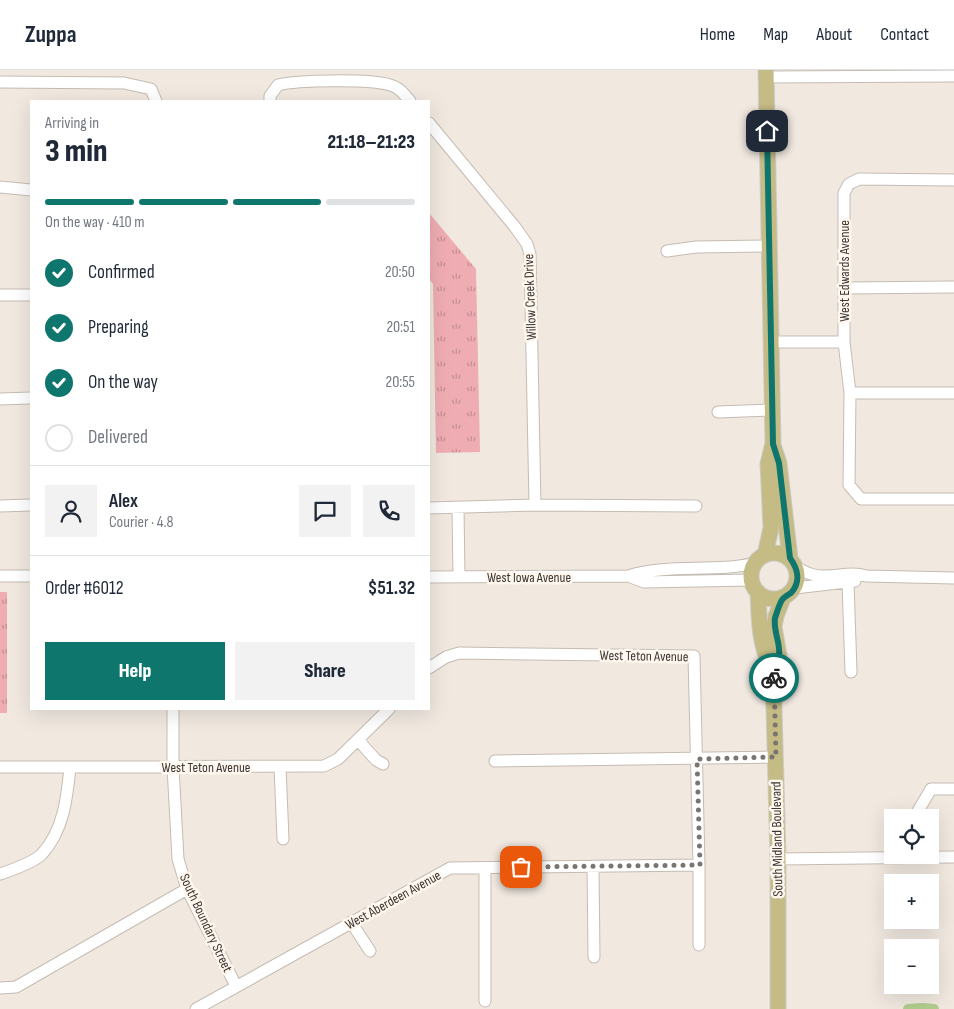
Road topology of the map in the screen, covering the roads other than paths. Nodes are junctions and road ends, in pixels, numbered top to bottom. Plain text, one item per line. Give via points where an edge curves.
1 (766, 74) edge
2 (954, 76) edge
3 (0, 82) edge
4 (156, 100) edge
5 (270, 100) edge
6 (409, 100) edge
7 (430, 124) edge
8 (954, 180) edge
9 (0, 187) edge
10 (30, 190) edge
11 (769, 246) junction
12 (667, 251) dead end
13 (954, 287) edge
14 (844, 288) junction
15 (0, 295) edge
16 (30, 295) edge
17 (771, 342) junction
18 (844, 342) junction
19 (954, 393) edge
20 (850, 394) junction
21 (30, 398) edge
22 (0, 399) edge
23 (772, 410) junction
24 (718, 412) dead end
25 (773, 444) junction
26 (954, 499) edge
27 (30, 505) edge
28 (535, 505) junction
29 (0, 506) edge
30 (696, 506) dead end
31 (430, 508) edge
32 (458, 508) junction
33 (760, 559) junction
34 (793, 563) junction
35 (0, 576) edge
36 (30, 576) edge
37 (628, 576) junction
38 (866, 576) junction
39 (430, 577) edge
40 (459, 577) junction
41 (954, 578) edge
42 (848, 582) junction
43 (755, 586) junction
44 (795, 588) junction
45 (783, 598) junction
46 (430, 666) edge
47 (773, 670) junction
48 (851, 672) dead end
49 (173, 710) edge
50 (388, 710) edge
51 (358, 740) junction
52 (776, 757) junction
53 (697, 759) junction
54 (495, 761) dead end
55 (384, 764) dead end
56 (0, 767) edge
57 (70, 767) junction
58 (173, 767) junction
59 (280, 767) junction
60 (954, 789) edge
61 (919, 809) edge
62 (283, 839) dead end
63 (884, 857) edge
64 (939, 857) edge
65 (954, 857) edge
66 (778, 859) junction
67 (700, 865) junction
68 (593, 866) junction
69 (485, 868) junction
70 (0, 874) edge
71 (187, 889) junction
72 (351, 922) junction
73 (700, 945) dead end
74 (370, 951) dead end
75 (594, 957) dead end
76 (236, 986) junction
77 (0, 988) edge
78 (485, 1001) dead end
79 (204, 1007) edge
80 (778, 1009) edge

1 - 2 street
1 - 11 main road
3 - 4 street via 124,83 151,89
5 - 6 street via 278,85 289,82 360,82 389,84 401,90
7 - 28 street, Willow Creek Drive via 528,244
8 - 14 street, West Edwards Avenue via 859,179 848,184 844,193
9 - 10 street
11 - 12 street via 696,247
11 - 17 main road
13 - 14 street
14 - 18 street, West Edwards Avenue
15 - 16 street
17 - 18 street
17 - 23 main road
18 - 20 street, West Edwards Avenue
19 - 20 street
20 - 26 street, West Edwards Avenue via 849,486 861,499
21 - 22 street
23 - 24 street
23 - 25 main road
25 - 33 main road via 768,464 771,528
25 - 34 main road via 779,463
27 - 29 street
28 - 30 street
28 - 32 street
31 - 32 street
32 - 40 street
33 - 34 main road via 775,553 782,554
33 - 37 street, West Iowa Avenue via 737,568 645,570
33 - 43 main road via 752,570
34 - 38 street via 810,575 824,577 857,573
34 - 44 main road via 798,580
35 - 36 street
37 - 40 street, West Iowa Avenue
37 - 43 street, West Iowa Avenue via 644,582
38 - 41 street
38 - 42 street
39 - 40 street, West Iowa Avenue
42 - 44 street
42 - 48 street
43 - 45 main road via 768,599
43 - 47 main road, South Midland Boulevard via 766,659
44 - 45 main road
45 - 47 main road, South Midland Boulevard via 774,627 779,655
46 - 53 street, West Teton Avenue via 446,656 459,653 694,656
47 - 52 main road, South Midland Boulevard
49 - 58 street, South Boundary Street
50 - 51 street, West Teton Avenue
51 - 55 street
51 - 59 street, West Teton Avenue via 338,759 324,766
52 - 53 street
52 - 66 main road, South Midland Boulevard
53 - 54 street
53 - 67 street, West Teton Avenue
56 - 57 street, West Teton Avenue
57 - 58 street, West Teton Avenue
57 - 70 street via 62,819 41,854
58 - 59 street, West Teton Avenue
58 - 71 street, South Boundary Street via 178,860
59 - 62 street
60 - 61 street via 931,789
63 - 66 street
64 - 65 street
66 - 80 main road, South Midland Boulevard
67 - 68 street, West Aberdeen Avenue
67 - 73 street, West Teton Avenue
68 - 69 street, West Aberdeen Avenue
68 - 75 street
69 - 72 street, West Aberdeen Avenue via 450,868
69 - 78 street
71 - 76 street, South Boundary Street
71 - 77 street via 16,987
72 - 74 street
72 - 76 street, West Aberdeen Avenue
76 - 79 street, West Aberdeen Avenue

